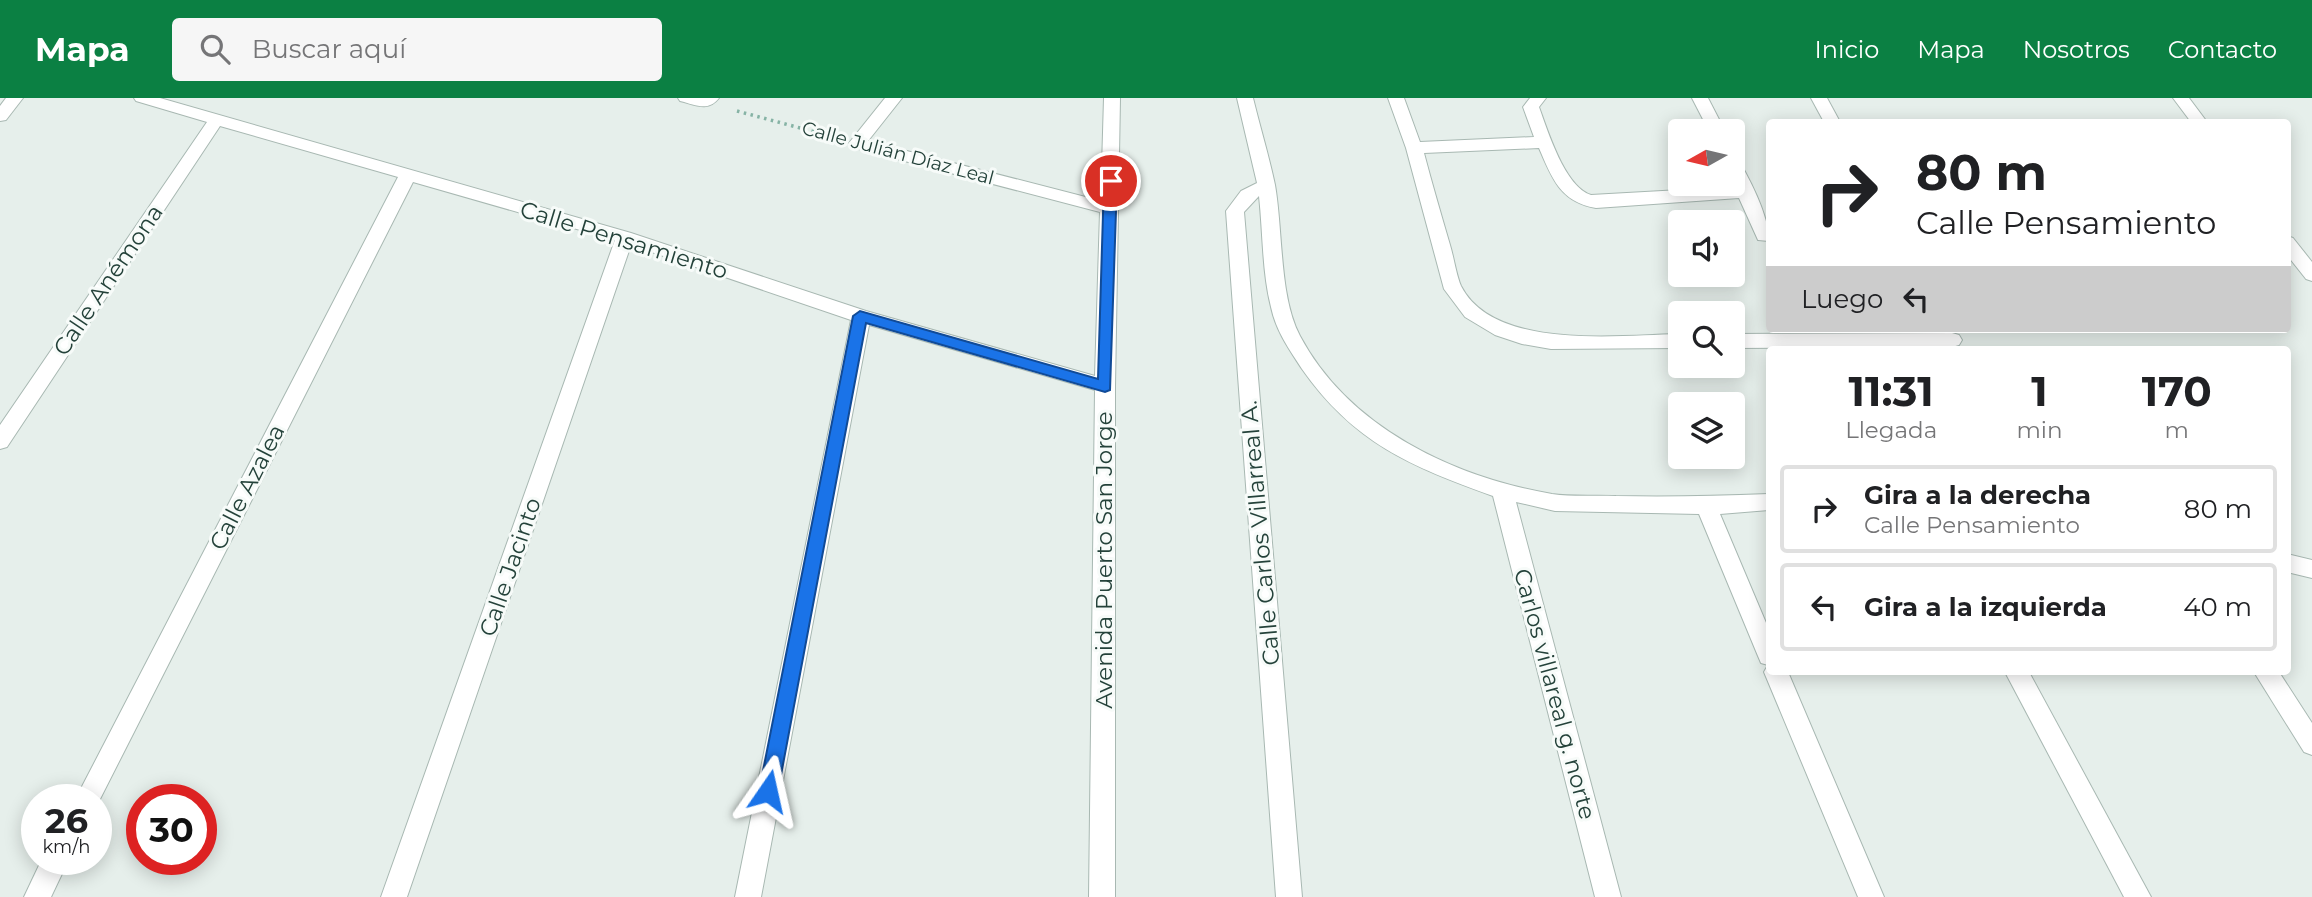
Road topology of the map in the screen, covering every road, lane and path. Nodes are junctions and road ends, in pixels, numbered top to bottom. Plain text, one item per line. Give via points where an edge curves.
1 (15, 98) edge
2 (142, 98) edge
3 (686, 98) edge
4 (894, 98) edge
5 (1112, 98) edge
6 (1245, 98) edge
7 (1396, 98) edge
8 (1538, 98) edge
9 (1700, 98) edge
10 (1819, 98) edge
11 (2181, 98) edge
12 (708, 101) edge
13 (0, 116) edge
14 (1711, 119) edge
15 (1830, 119) edge
16 (2197, 119) edge
17 (216, 120) junction
18 (1544, 142) junction
19 (858, 143) junction
20 (1414, 148) junction
21 (408, 175) junction
22 (1266, 185) junction
23 (1745, 188) edge
24 (1747, 192) junction
25 (1110, 209) junction
26 (1764, 236) dead end
27 (625, 237) junction
28 (2299, 258) edge
29 (2312, 275) edge
30 (860, 316) junction
31 (1952, 340) edge
32 (1668, 341) edge
33 (1745, 341) edge
34 (1105, 386) junction
35 (0, 441) edge
36 (1502, 491) junction
37 (1766, 502) edge
38 (1706, 506) junction
39 (2291, 564) edge
40 (2312, 569) edge
41 (1766, 649) edge
42 (1777, 675) edge
43 (2019, 675) edge
44 (2268, 675) edge
45 (2312, 744) edge
46 (95, 784) edge
47 (48, 875) edge
48 (37, 897) edge
49 (394, 897) edge
50 (748, 897) edge
51 (1102, 897) edge
52 (1289, 897) edge
53 (1608, 897) edge
54 (1871, 897) edge
55 (2138, 897) edge

1 - 13 street
2 - 17 street, Calle Pensamiento
3 - 12 street
4 - 19 street
5 - 25 street, Avenida Puerto San Jorge
6 - 22 street
7 - 20 street
8 - 18 street via 1531,107
9 - 14 street
10 - 15 street
11 - 16 street
12 - 19 path, Calle Julián Díaz Leal
17 - 21 street, Calle Pensamiento
17 - 35 street, Calle Anémona
18 - 20 street
18 - 24 street via 1574,195 1583,199 1596,202
19 - 25 street, Calle Julián Díaz Leal
20 - 32 street via 1453,289 1472,312 1502,330 1551,342
21 - 27 street, Calle Pensamiento
21 - 46 street, Calle Azalea
22 - 36 street via 1280,307 1291,338 1332,396 1399,449
22 - 52 street, Calle Carlos Villarreal A. via 1247,195 1235,211
23 - 24 street
24 - 26 street
25 - 34 street, Avenida Puerto San Jorge
27 - 30 street, Calle Pensamiento
27 - 49 street, Calle Jacinto
28 - 29 street
30 - 34 street, Calle Pensamiento
30 - 50 street
31 - 33 street
34 - 51 street, Avenida Puerto San Jorge
36 - 38 street via 1555,503
36 - 53 street, Carlos villareal g. norte
37 - 38 street
38 - 41 street
39 - 40 street
42 - 54 street
43 - 55 street
44 - 45 street
47 - 48 street

